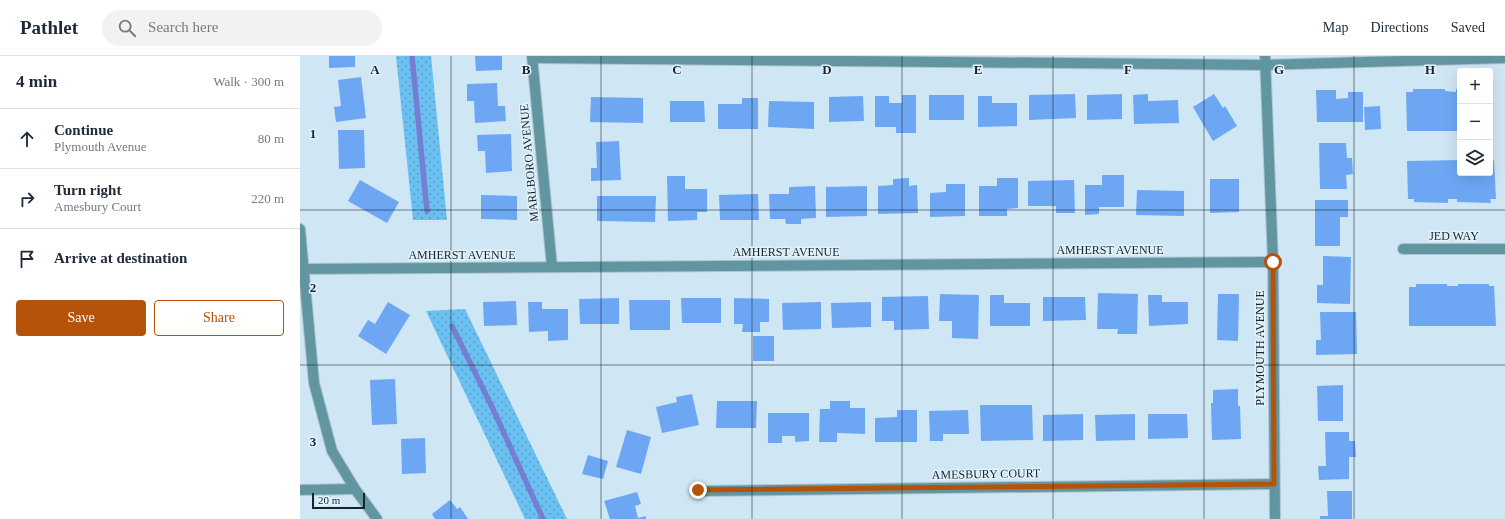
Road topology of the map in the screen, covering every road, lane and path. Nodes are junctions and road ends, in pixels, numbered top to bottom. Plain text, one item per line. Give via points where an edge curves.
1 (532, 57) edge
2 (1505, 58) edge
3 (1265, 61) edge
4 (300, 229) edge
5 (1403, 249) dead end
6 (1505, 249) edge
7 (1273, 262) junction
8 (552, 267) junction
9 (302, 269) edge
10 (1274, 484) junction
11 (355, 489) junction
12 (300, 490) edge
13 (698, 490) dead end
14 (377, 519) edge
15 (1275, 519) edge

1 - 3 street
1 - 8 street, MARLBORO AVENUE
2 - 3 street
3 - 7 street, PLYMOUTH AVENUE
4 - 9 street
5 - 6 street, JED WAY
7 - 8 street, AMHERST AVENUE
7 - 10 street, PLYMOUTH AVENUE
8 - 9 street, AMHERST AVENUE
9 - 11 street via 314,383 332,451
10 - 13 street, AMESBURY COURT
10 - 15 street, PLYMOUTH AVENUE
11 - 12 street
11 - 14 street

